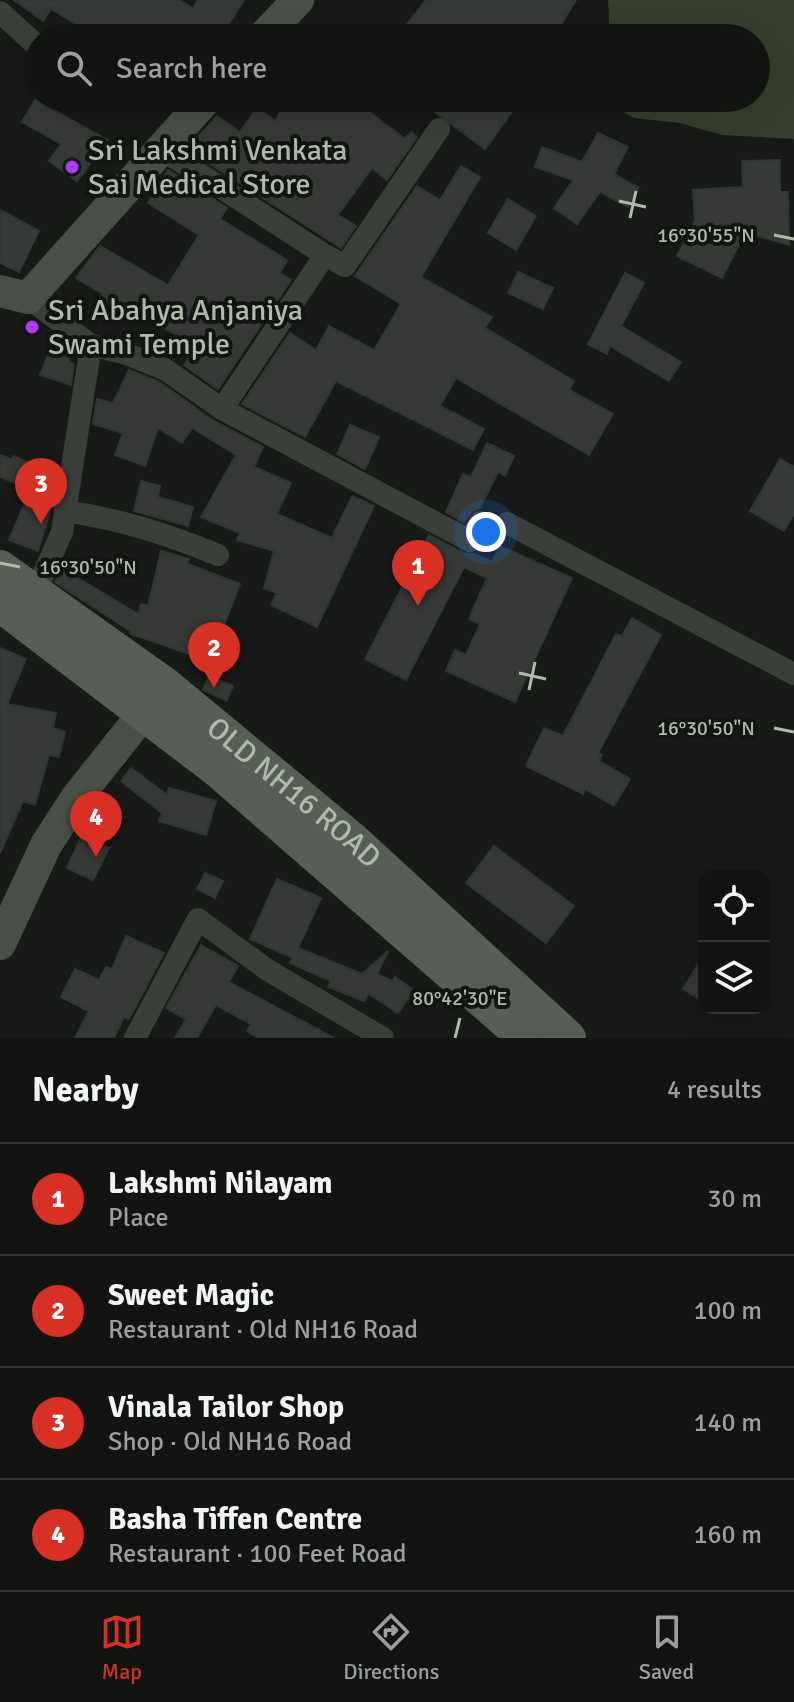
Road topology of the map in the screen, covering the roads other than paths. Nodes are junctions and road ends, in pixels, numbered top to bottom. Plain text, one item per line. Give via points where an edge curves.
1 (298, 0) edge
2 (0, 12) edge
3 (275, 24) edge
4 (24, 34) edge
5 (194, 112) edge
6 (439, 129) dead end
7 (161, 149) junction
8 (325, 255) junction
9 (14, 294) edge
10 (91, 345) junction
11 (222, 409) junction
12 (65, 511) junction
13 (480, 522) dead end
14 (507, 523) dead end
15 (218, 555) dead end
16 (0, 568) edge
17 (12, 610) edge
18 (794, 674) edge
19 (166, 686) junction
20 (141, 712) junction
21 (0, 944) edge
22 (135, 1038) edge
23 (383, 1038) edge
24 (526, 1038) edge
25 (568, 1038) edge

1 - 3 street
2 - 4 street
5 - 7 street
6 - 8 street via 345,266
7 - 8 street
7 - 9 street
8 - 11 street
9 - 10 street
10 - 11 street via 166,370
10 - 12 street
11 - 13 street via 470,541
12 - 15 street via 158,530
12 - 17 street via 53,556
14 - 18 street
16 - 17 main road, OLD NH16 ROAD
17 - 19 main road, OLD NH16 ROAD
17 - 20 main road, OLD NH16 ROAD
19 - 20 street
19 - 25 main road, OLD NH16 ROAD via 351,839
20 - 21 street via 46,845
20 - 24 main road, OLD NH16 ROAD via 217,769
22 - 23 street via 198,919 266,969

